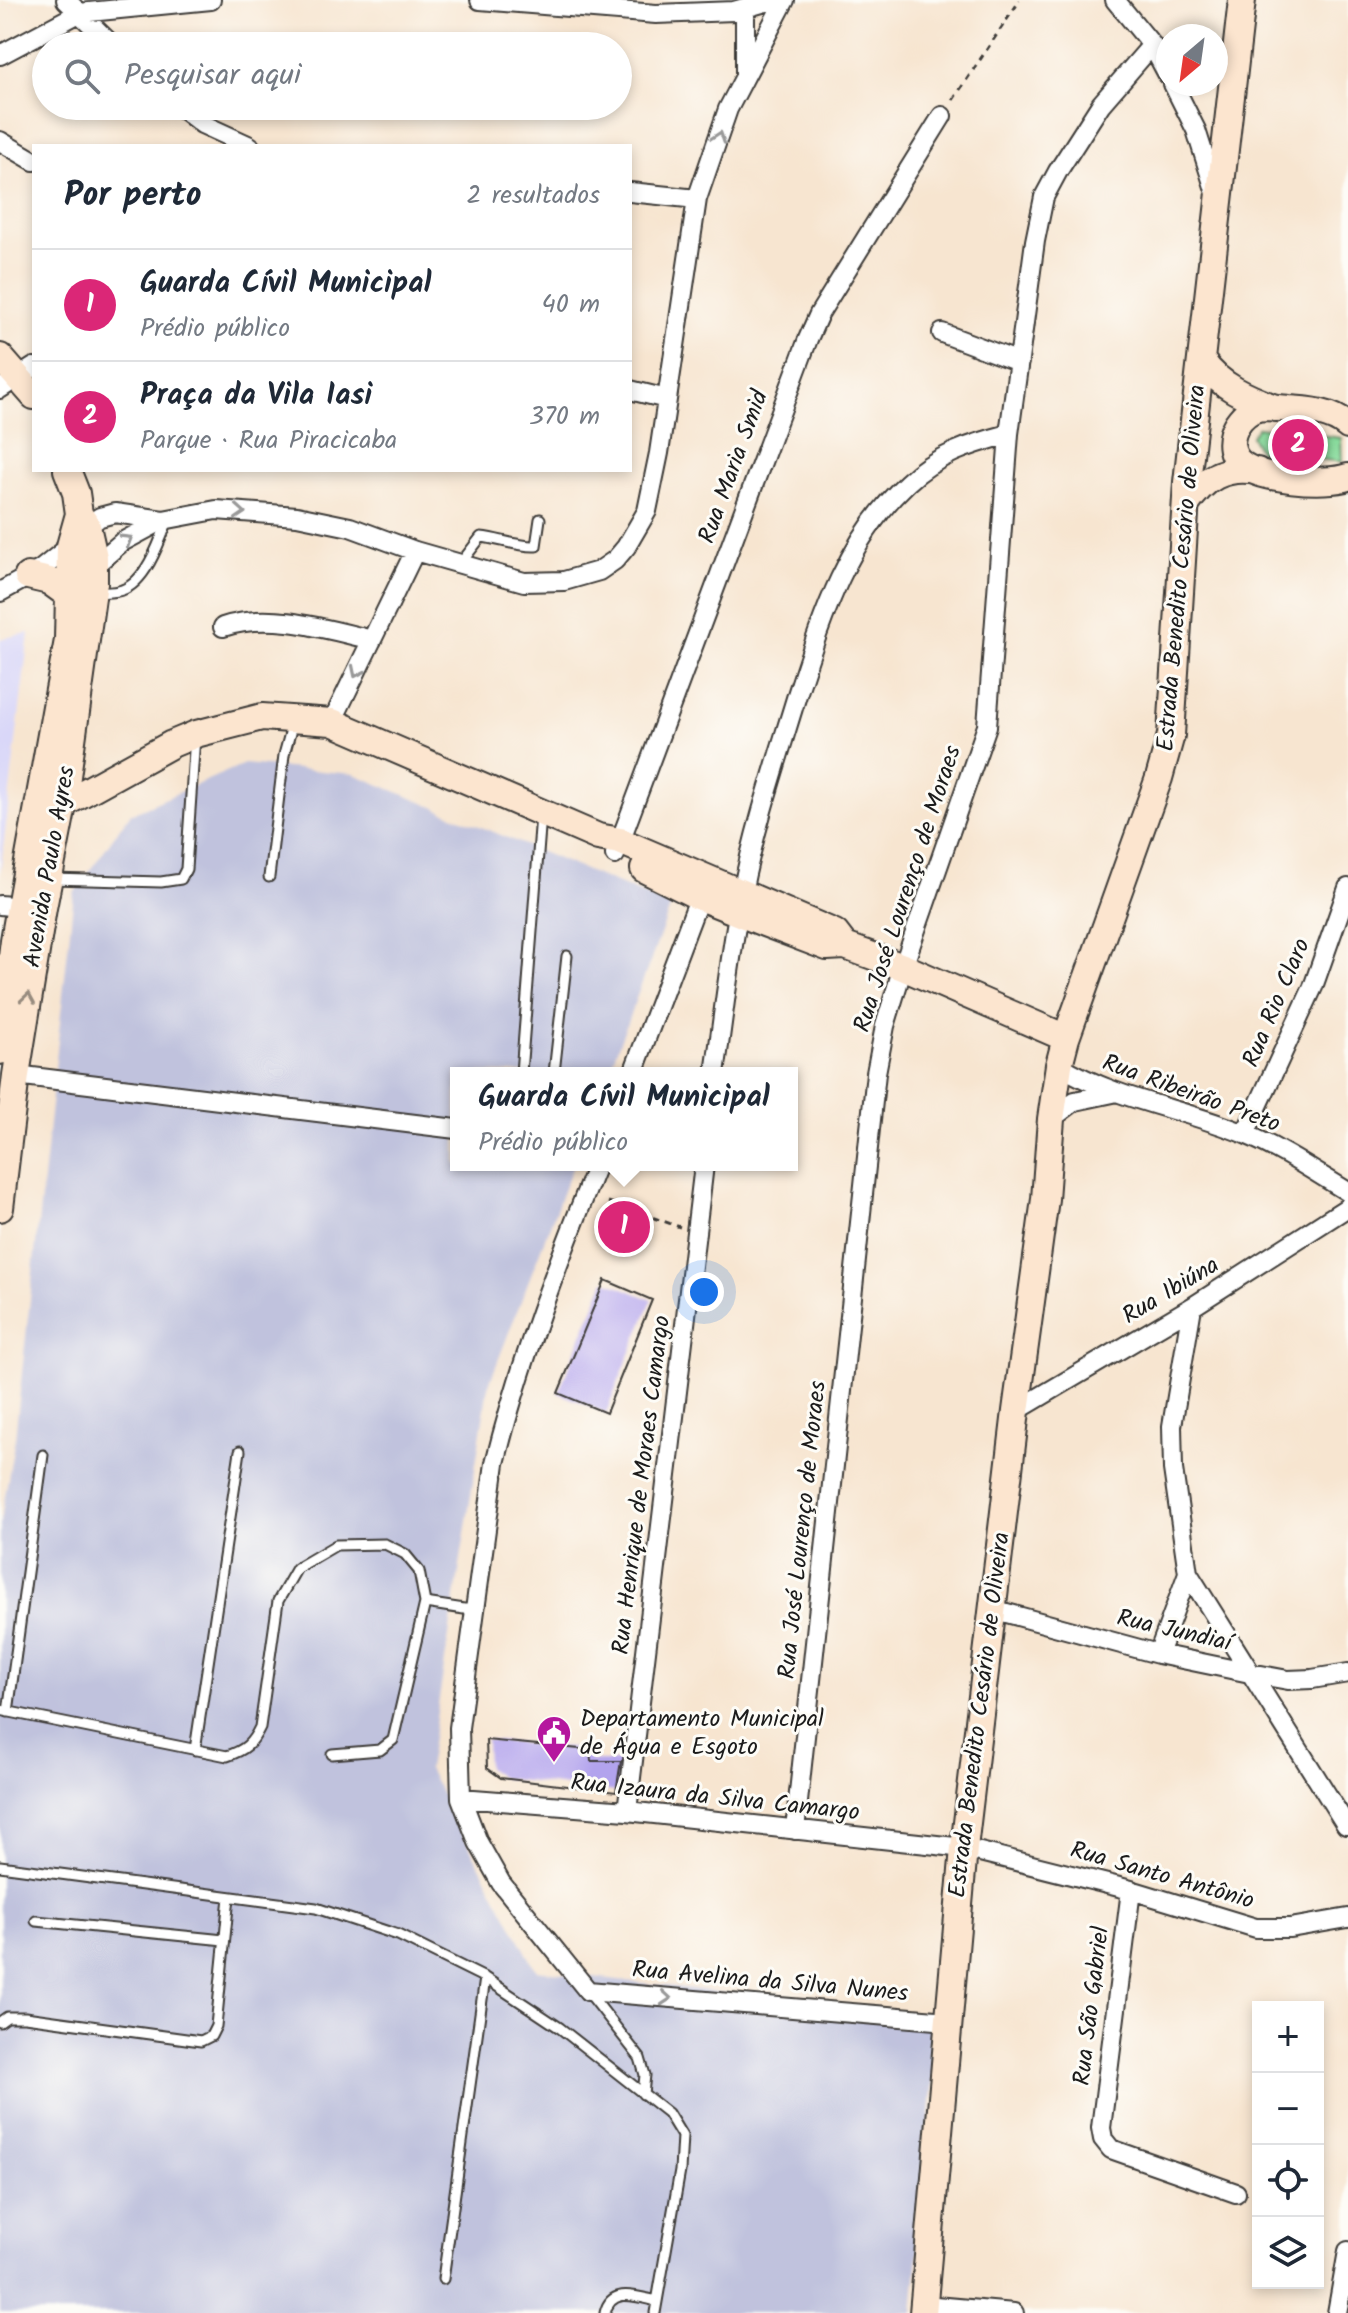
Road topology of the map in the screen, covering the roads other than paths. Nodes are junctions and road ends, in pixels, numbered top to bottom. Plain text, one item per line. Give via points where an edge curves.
1 (211, 0) edge
2 (480, 0) edge
3 (773, 0) edge
4 (785, 0) edge
5 (1115, 0) edge
6 (1242, 0) edge
7 (118, 5) edge
8 (73, 7) edge
9 (745, 8) junction
10 (35, 32) edge
11 (99, 32) edge
12 (32, 34) edge
13 (1152, 45) junction
14 (1156, 52) edge
15 (0, 55) edge
16 (745, 77) junction
17 (1179, 96) edge
18 (942, 116) road end
19 (197, 120) edge
20 (0, 141) edge
21 (246, 144) edge
22 (32, 160) edge
23 (632, 192) edge
24 (697, 199) junction
25 (1220, 205) junction
26 (942, 333) dead end
27 (0, 357) edge
28 (1202, 361) junction
29 (1019, 362) junction
30 (22, 382) edge
31 (632, 390) edge
32 (667, 399) junction
33 (1196, 406) junction
34 (1265, 408) junction
35 (1347, 423) edge
36 (1210, 433) junction
37 (1009, 434) junction
38 (1248, 466) junction
39 (1189, 469) junction
40 (68, 472) edge
41 (1348, 477) edge
42 (1186, 505) junction
43 (165, 519) junction
44 (540, 519) dead end
45 (83, 520) junction
46 (70, 546) junction
47 (415, 551) junction
48 (460, 564) junction
49 (94, 566) junction
50 (34, 573) junction
51 (77, 589) junction
52 (0, 592) edge
53 (223, 627) dead end
54 (372, 640) junction
55 (294, 719) junction
56 (332, 722) junction
57 (196, 734) junction
58 (52, 748) junction
59 (110, 779) junction
60 (63, 805) junction
61 (541, 812) junction
62 (36, 819) junction
63 (611, 844) junction
64 (269, 877) dead end
65 (703, 887) junction
66 (1348, 888) edge
67 (23, 898) edge
68 (740, 902) junction
69 (567, 956) dead end
70 (903, 967) junction
71 (1066, 1038) junction
72 (0, 1051) edge
73 (1059, 1065) junction
74 (521, 1067) edge
75 (555, 1067) edge
76 (635, 1067) edge
77 (716, 1067) edge
78 (16, 1075) junction
79 (1113, 1093) junction
80 (1051, 1119) junction
81 (450, 1128) edge
82 (1245, 1134) junction
83 (595, 1171) edge
84 (703, 1171) edge
85 (1348, 1192) edge
86 (1348, 1207) edge
87 (0, 1208) edge
88 (1192, 1307) junction
89 (1016, 1411) junction
90 (240, 1451) dead end
91 (43, 1455) dead end
92 (1188, 1573) junction
93 (425, 1603) junction
94 (476, 1609) junction
95 (992, 1609) junction
96 (1158, 1654) junction
97 (1250, 1673) junction
98 (1348, 1673) edge
99 (4, 1711) edge
100 (195, 1750) junction
101 (332, 1754) dead end
102 (461, 1798) junction
103 (627, 1811) junction
104 (1347, 1826) edge
105 (795, 1830) junction
106 (964, 1848) junction
107 (0, 1866) edge
108 (1131, 1890) junction
109 (229, 1897) junction
110 (1348, 1918) edge
111 (36, 1921) dead end
112 (224, 1940) junction
113 (485, 1978) junction
114 (588, 1991) junction
115 (948, 2021) junction
116 (0, 2022) edge
117 (643, 2094) junction
118 (1236, 2193) dead end
119 (1348, 2251) edge
120 (443, 2279) dead end
121 (657, 2301) junction
122 (924, 2309) edge
123 (605, 2313) edge
124 (655, 2313) edge
125 (1014, 2313) edge
126 (1337, 2313) edge

1 - 7 street
2 - 9 street via 656,14
3 - 9 street
4 - 16 street
5 - 13 street
6 - 25 main road, Estrada Benedito Cesário de Oliveira
7 - 8 street
8 - 10 street
8 - 11 street
9 - 16 street
12 - 15 street
13 - 14 street
13 - 29 street, Rua José Lourenço de Moraes via 1101,104 1044,197
24 -> 16 street via 728,109
17 - 25 street
18 - 63 street, Rua Maria Smid via 813,326
19 - 21 street
20 - 22 street
23 - 24 street
24 - 32 street
25 - 28 main road, Estrada Benedito Cesário de Oliveira
26 - 29 street
27 - 30 main road
28 - 33 main road, Estrada Benedito Cesário de Oliveira
28 - 34 main road via 1219,380
29 - 37 street, Rua José Lourenço de Moraes
31 - 32 street
32 - 48 street via 647,511 615,560 599,571 564,581 524,582
33 - 36 main road
33 - 39 main road, Estrada Benedito Cesário de Oliveira
34 - 35 main road via 1326,414
34 - 36 main road via 1234,411
34 - 38 main road via 1240,419 1232,432 1231,448
36 - 38 main road via 1226,453
36 - 39 main road
37 - 68 street via 939,457 906,483 862,535 818,628 765,796
37 - 70 street, Rua José Lourenço de Moraes via 987,726
38 - 41 main road via 1311,480
38 - 42 main road via 1214,475
39 - 42 main road, Estrada Benedito Cesário de Oliveira
40 - 45 main road, Avenida Paulo Ayres
42 - 71 main road, Estrada Benedito Cesário de Oliveira via 1171,735
43 - 45 street via 115,513
43 -> 47 street via 216,510 297,516 350,527
49 -> 43 street via 122,542
43 - 51 lane via 155,555 124,590
44 - 48 lane via 536,546 481,537
45 - 46 main road, Avenida Paulo Ayres
45 - 49 main road, Avenida Paulo Ayres
46 - 50 street
46 - 51 main road, Avenida Paulo Ayres
47 - 48 street
47 - 54 street
49 - 51 main road, Avenida Paulo Ayres
50 - 51 main road
50 - 52 street
51 - 58 main road, Avenida Paulo Ayres
51 - 58 main road, Avenida Paulo Ayres via 61,648
53 - 54 street via 243,620 265,621
54 -> 56 street
55 - 56 main road
55 - 57 main road via 262,717
55 - 64 lane via 284,755
56 - 61 main road
57 - 59 main road
57 - 67 lane via 181,879
58 - 59 main road via 90,776
58 - 60 main road, Avenida Paulo Ayres
58 - 62 main road, Avenida Paulo Ayres
59 - 60 main road
60 - 62 main road
60 - 67 main road, Avenida Paulo Ayres
61 - 63 main road
61 - 74 lane
62 - 67 main road, Avenida Paulo Ayres
63 - 65 main road
65 - 68 main road
65 - 76 street
66 - 82 street, Rua Rio Claro via 1313,987
67 - 72 main road, Avenida Paulo Ayres
78 -> 67 main road, Avenida Paulo Ayres
68 - 70 main road via 835,933 845,946
68 - 77 street
69 - 75 lane
70 - 71 main road
70 - 105 street, Rua José Lourenço de Moraes via 876,1073
71 - 73 main road, Estrada Benedito Cesário de Oliveira
73 - 79 street, Rua Ribeirão Preto
73 - 80 main road, Estrada Benedito Cesário de Oliveira
78 - 81 street
78 - 87 main road, Avenida Paulo Ayres
79 - 80 street via 1075,1101
79 - 82 street, Rua Ribeirão Preto
80 - 89 main road, Estrada Benedito Cesário de Oliveira
82 - 85 street, Rua Ribeirão Preto
83 - 94 street via 505,1425
84 - 103 street, Rua Henrique de Moraes Camargo
86 - 88 street, Rua Ibiúna
88 - 89 street, Rua Ibiúna
88 - 92 street via 1172,1426
89 - 95 main road, Estrada Benedito Cesário de Oliveira
90 - 100 lane
91 - 99 lane
92 - 96 street
92 - 97 street
93 - 94 lane
93 - 100 lane via 419,1571 405,1554 385,1544 336,1545 297,1568 278,1601 254,1740 244,1751 227,1756
93 - 101 lane via 393,1740 380,1750
94 - 102 street via 459,1728
95 - 96 street, Rua Jundiaí
95 - 106 main road, Estrada Benedito Cesário de Oliveira
96 - 97 street, Rua Jundiaí
97 - 98 street, Rua Jundiaí via 1288,1680
97 - 104 street
99 - 100 lane
102 - 103 street, Rua Izaura da Silva Camargo
102 - 114 street via 501,1883
103 - 105 street, Rua Izaura da Silva Camargo
105 - 106 street, Rua Izaura da Silva Camargo
106 - 108 street, Rua Santo Antônio
106 - 115 main road, Estrada Benedito Cesário de Oliveira
107 - 109 lane
108 - 110 street, Rua Santo Antônio via 1256,1928
108 - 118 street, Rua São Gabriel via 1103,2139 1111,2149
109 - 112 lane
109 - 113 lane via 316,1908 398,1935
111 - 112 lane
112 - 116 lane via 216,2026 201,2041 25,2017
113 - 117 lane
113 - 120 lane
114 -> 115 street, Rua Avelina da Silva Nunes
114 - 117 lane via 640,2058
115 - 122 main road, Estrada Benedito Cesário de Oliveira
117 - 121 lane via 668,2113 682,2136
119 - 126 street
121 - 123 lane via 621,2294
121 - 124 lane
122 - 125 street

